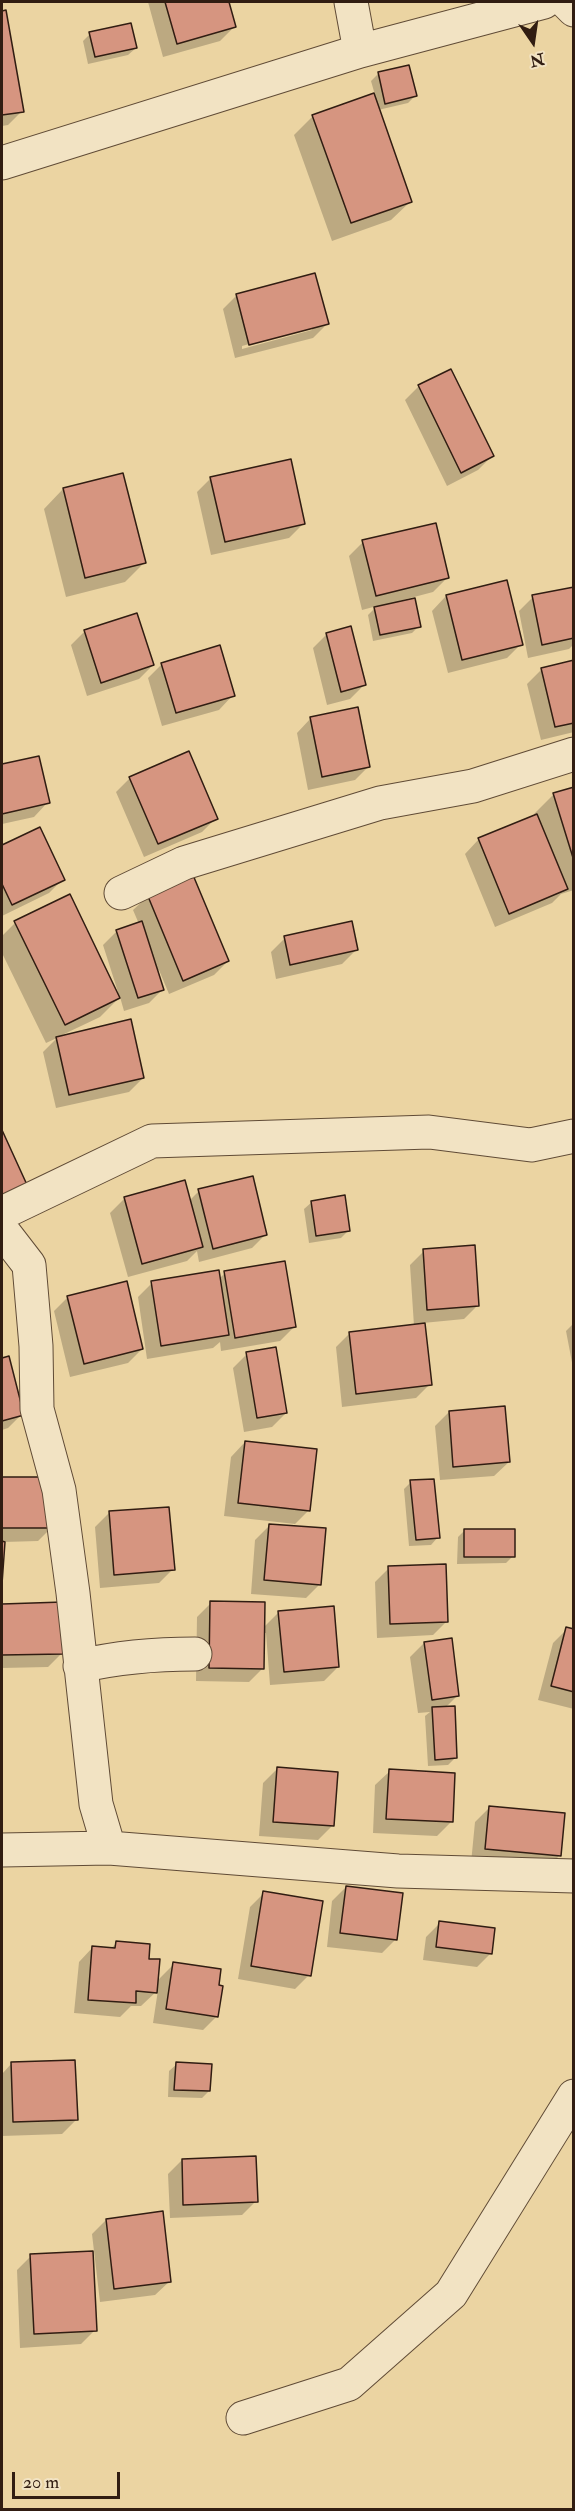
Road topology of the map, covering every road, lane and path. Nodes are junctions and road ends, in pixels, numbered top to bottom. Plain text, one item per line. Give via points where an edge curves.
1 (351, 2) edge
2 (544, 2) edge
3 (566, 2) edge
4 (573, 10) edge
5 (360, 51) junction
6 (2, 163) edge
7 (573, 754) edge
8 (121, 893) dead end
9 (573, 1136) edge
10 (2, 1213) edge
11 (2, 1230) edge
12 (195, 1654) dead end
13 (80, 1666) junction
14 (109, 1848) junction
15 (2, 1850) edge
16 (573, 1876) edge
17 (573, 2096) edge
18 (243, 2418) dead end

1 - 5 street
2 - 5 street
3 - 4 street
5 - 6 street
7 - 8 street via 473,786 380,803 184,863
9 - 10 street via 531,1145 429,1132 152,1141
11 - 13 street via 29,1265 37,1409 59,1490
12 - 13 street via 141,1655
13 - 14 street via 96,1804
14 - 15 street
14 - 16 street via 398,1871
17 - 18 street via 451,2294 349,2384

